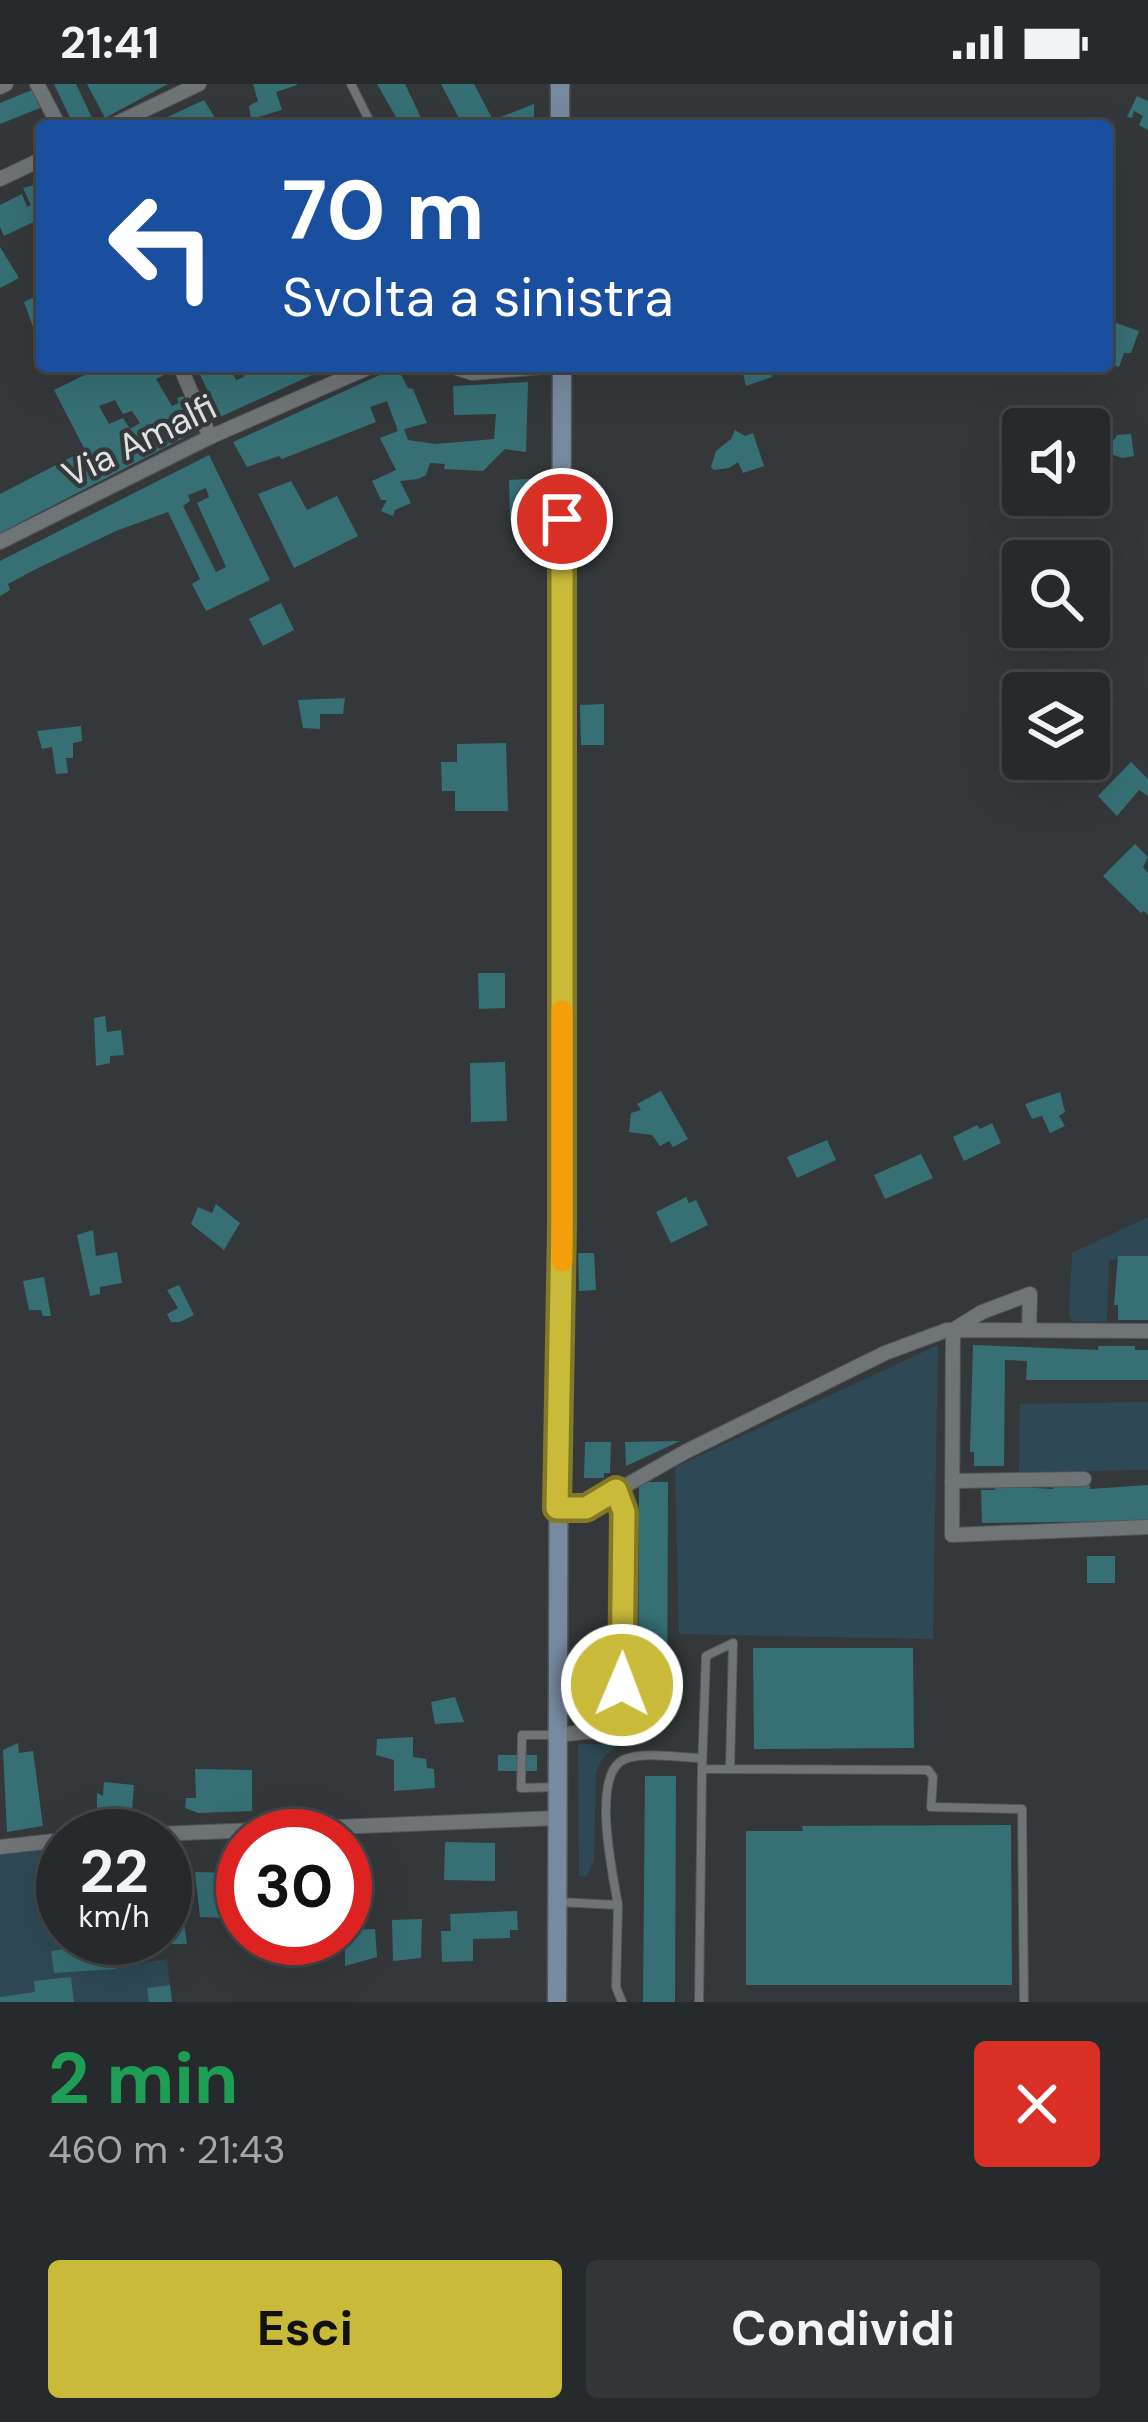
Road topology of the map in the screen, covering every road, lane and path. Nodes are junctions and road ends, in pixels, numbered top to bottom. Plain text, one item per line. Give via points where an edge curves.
1 (38, 84) edge
2 (200, 84) edge
3 (351, 84) edge
4 (560, 84) edge
5 (56, 120) edge
6 (124, 120) edge
7 (369, 120) edge
8 (560, 120) edge
9 (36, 162) edge
10 (0, 179) edge
11 (182, 372) edge
12 (358, 372) edge
13 (558, 372) edge
14 (209, 437) junction
15 (0, 542) edge
16 (1029, 1329) junction
17 (953, 1330) junction
18 (1148, 1331) edge
19 (1084, 1479) dead end
20 (952, 1481) junction
21 (616, 1490) junction
22 (557, 1508) junction
23 (1148, 1527) edge
24 (557, 1735) junction
25 (702, 1764) junction
26 (730, 1769) junction
27 (558, 1787) junction
28 (558, 1818) junction
29 (192, 1833) edge
30 (36, 1843) edge
31 (0, 1846) edge
32 (557, 1902) junction
33 (618, 1905) junction
34 (557, 2002) edge
35 (622, 2002) edge
36 (699, 2002) edge
37 (1024, 2002) edge

1 - 5 street
2 - 6 street
3 - 7 lane
4 - 8 street
9 - 10 street
11 - 14 street
12 - 14 street, Via Amalfi
13 - 22 street
14 - 15 street, Via Amalfi
16 - 17 street
16 - 17 street via 1030,1294
16 - 18 street
17 - 20 street
17 - 21 street via 885,1353
19 - 20 street
20 - 23 street via 952,1535
21 - 22 street via 586,1508
21 - 24 street via 624,1512 621,1728
22 - 24 street
24 - 27 street
24 - 27 lane via 522,1735 521,1788
25 - 26 lane
25 - 26 lane via 706,1656 733,1643
25 - 33 lane via 635,1757 611,1770 608,1832
25 - 36 lane
26 - 37 lane via 928,1770 932,1807 1022,1809
27 - 28 street
28 - 29 street
28 - 32 street
30 - 31 street
32 - 33 lane
32 - 34 street
33 - 35 lane

